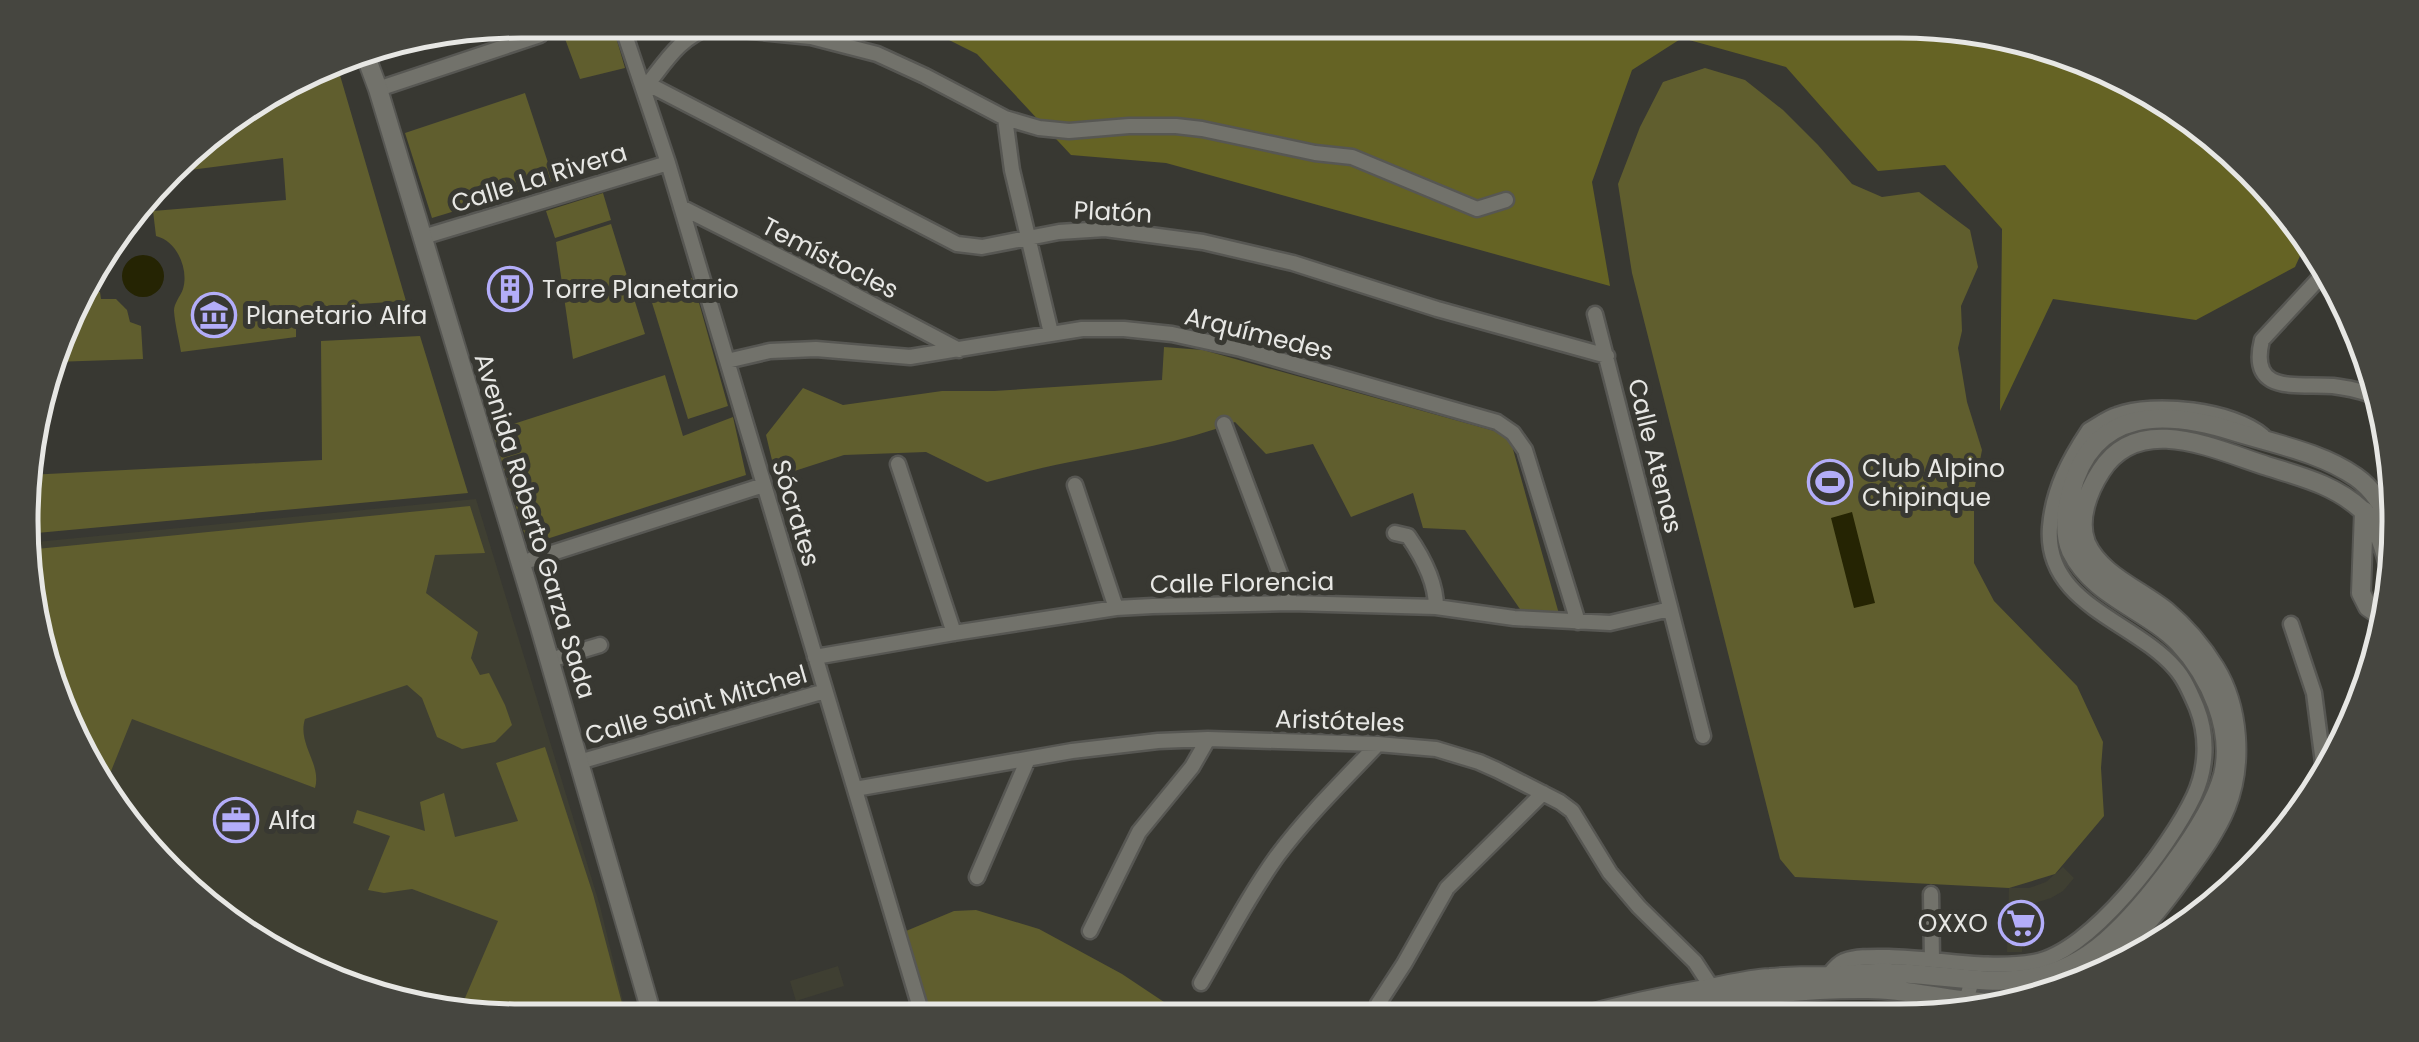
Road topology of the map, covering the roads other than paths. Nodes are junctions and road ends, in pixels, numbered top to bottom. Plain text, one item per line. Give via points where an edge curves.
1 (534, 38) edge
2 (627, 38) edge
3 (687, 38) edge
4 (814, 38) edge
5 (368, 62) edge
6 (645, 85) junction
7 (378, 90) junction
8 (1005, 118) junction
9 (668, 162) junction
10 (1506, 200) dead end
11 (681, 206) junction
12 (423, 237) junction
13 (1028, 239) junction
14 (2318, 281) edge
15 (1595, 314) dead end
16 (1051, 333) junction
17 (959, 350) junction
18 (1607, 356) junction
19 (727, 361) junction
20 (2364, 392) edge
21 (1224, 424) dead end
22 (2094, 434) junction
23 (898, 464) dead end
24 (764, 484) junction
25 (1075, 486) dead end
26 (2381, 506) edge
27 (2364, 511) junction
28 (1395, 533) dead end
29 (2381, 541) edge
30 (521, 563) junction
31 (1291, 603) junction
32 (1436, 606) junction
33 (1116, 608) junction
34 (1670, 609) junction
35 (2373, 610) edge
36 (1578, 622) junction
37 (2291, 624) dead end
38 (954, 632) junction
39 (600, 645) dead end
40 (815, 656) junction
41 (550, 660) junction
42 (824, 692) junction
43 (1703, 736) dead end
44 (1208, 739) junction
45 (1378, 744) junction
46 (2322, 754) edge
47 (1028, 759) junction
48 (579, 762) junction
49 (855, 788) junction
50 (1543, 793) junction
51 (978, 877) dead end
52 (1931, 894) dead end
53 (1090, 931) dead end
54 (2117, 952) edge
55 (1932, 960) junction
56 (1828, 976) junction
57 (1952, 979) junction
58 (1972, 980) junction
59 (1202, 983) dead end
60 (1716, 994) junction
61 (1962, 1000) edge
62 (1956, 1001) edge
63 (1932, 1003) edge
64 (649, 1004) edge
65 (919, 1004) edge
66 (1378, 1004) edge
67 (1624, 1004) edge
68 (1681, 1004) edge

1 - 7 street
2 - 6 street, Sócrates
3 - 6 street
4 - 8 street via 878,54
5 - 7 street, Avenida Roberto Garza Sada
6 - 9 street, Sócrates
6 - 13 street, Platón via 958,244 982,248
7 - 12 street, Avenida Roberto Garza Sada
8 - 10 street via 1054,130 1202,128 1352,157 1476,209
8 - 13 street
9 - 11 street, Sócrates
9 - 12 street, Calle La Rivera
11 - 17 street, Temístocles
11 - 19 street, Sócrates
12 - 30 street, Avenida Roberto Garza Sada
13 - 16 street
13 - 18 street, Platón via 1104,228 1203,242
14 - 20 street via 2262,340 2260,366 2278,384
15 - 18 street, Calle Atenas
16 - 17 street, Arquímedes
16 - 36 street, Arquímedes via 1124,329 1204,340 1497,422 1526,450
17 - 19 street, Arquímedes via 890,358 790,350
18 - 34 street, Calle Atenas
19 - 24 street, Sócrates
21 - 31 street
22 - 26 street via 2144,418 2205,423 2322,460 2354,476
22 - 55 street via 2070,460 2052,511 2057,571 2069,588 2175,668 2202,720 2204,766 2196,793 2129,891 2073,945 2036,962
22 - 58 street via 2066,522 2072,554 2106,592 2178,642 2204,676 2224,733 2223,775 2169,869 2106,941 2038,978
23 - 38 street
24 - 30 street
24 - 40 street, Sócrates
25 - 33 street
27 - 29 street
27 - 35 street via 2361,593
27 - 54 street via 2311,479 2176,438 2135,444 2108,460 2090,490 2083,529 2093,554 2185,629 2216,669 2236,737 2227,804 2156,913
28 - 32 street via 1408,536 1418,550
30 - 41 street, Avenida Roberto Garza Sada
31 - 32 street, Calle Florencia
31 - 33 street, Calle Florencia
32 - 36 street, Calle Florencia
33 - 38 street, Calle Florencia
34 - 36 street, Calle Florencia via 1610,624
34 - 43 street, Calle Atenas
37 - 46 street via 2314,693
38 - 40 street, Calle Florencia
39 - 41 street
40 - 42 street, Sócrates
41 - 48 street, Avenida Roberto Garza Sada
42 - 48 street, Calle Saint Mitchel
42 - 49 street, Sócrates
44 - 45 street, Aristóteles
44 - 47 street, Aristóteles
44 - 53 street via 1139,832
45 - 50 street, Aristóteles via 1461,756
45 - 59 street via 1280,852
47 - 49 street, Aristóteles
47 - 51 street
48 - 64 street, Avenida Roberto Garza Sada
49 - 65 street, Sócrates
50 - 60 street, Aristóteles via 1572,810 1610,873 1695,962
50 - 66 street via 1447,888
52 - 55 street
55 - 56 street via 1850,959
56 - 57 street via 1889,972
56 - 60 street via 1766,978
57 - 58 street
57 - 62 street
58 - 61 street
60 - 63 street via 1872,988
60 - 67 street
60 - 68 street

